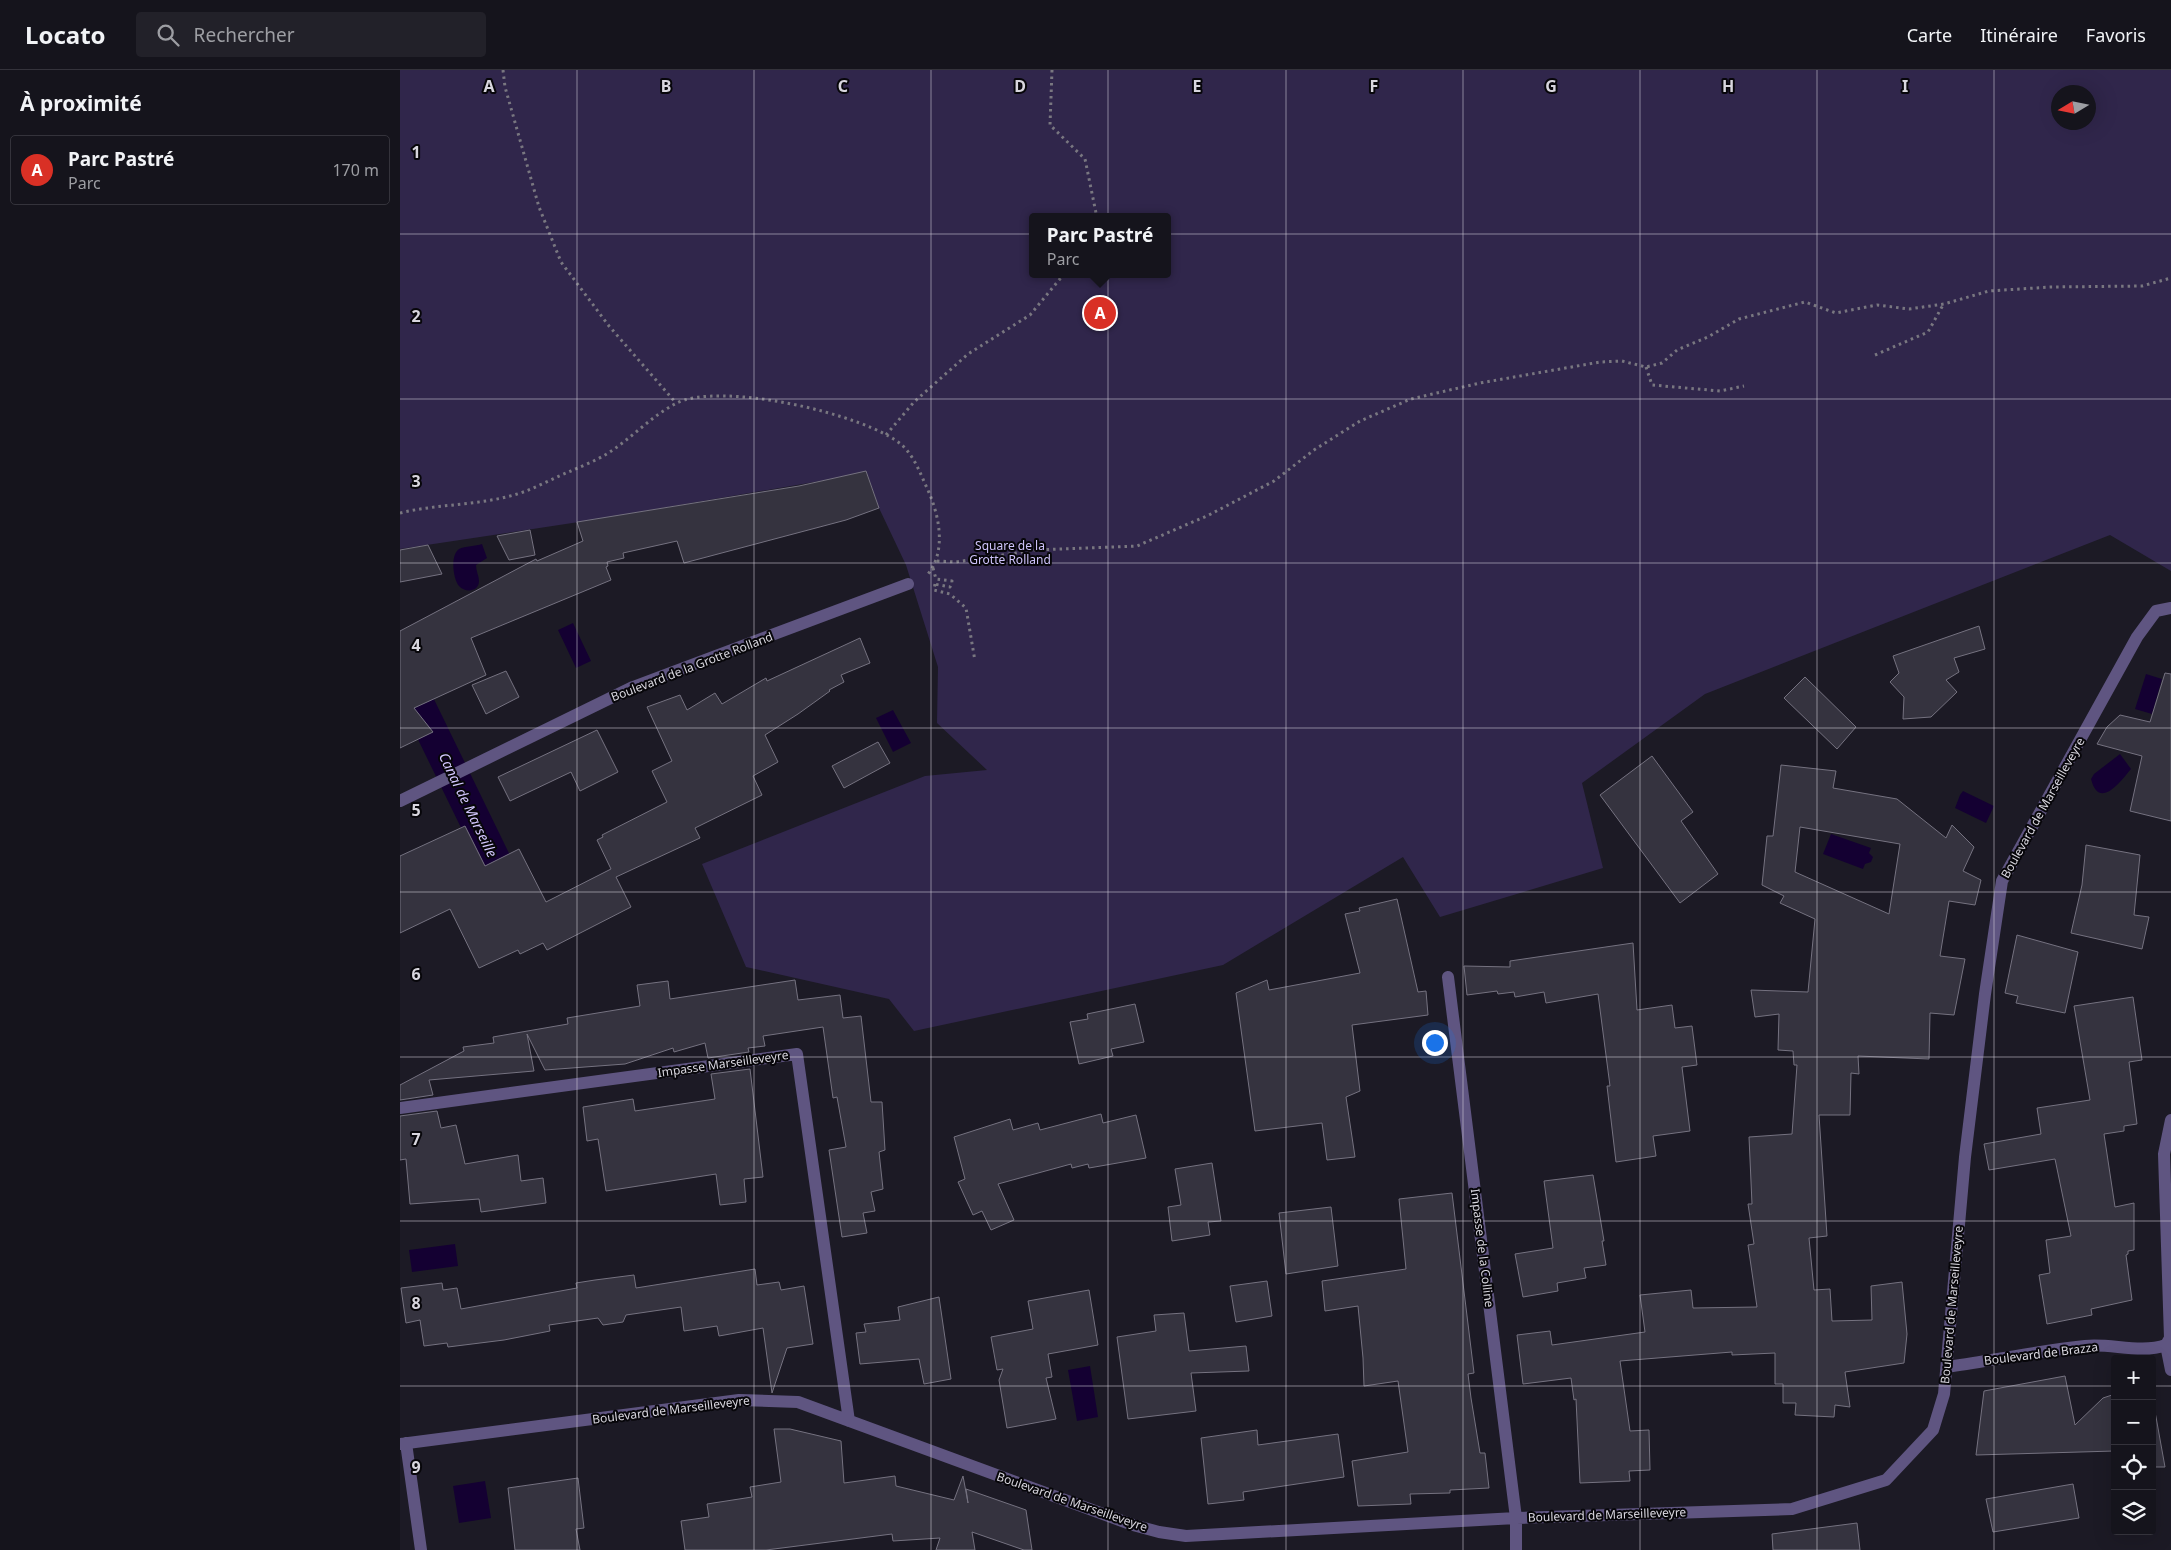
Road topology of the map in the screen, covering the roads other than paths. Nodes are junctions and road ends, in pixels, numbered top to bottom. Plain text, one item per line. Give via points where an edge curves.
1 (908, 584) road end
2 (2171, 608) edge
3 (400, 801) edge
4 (1448, 977) dead end
5 (400, 1108) edge
6 (2171, 1120) edge
7 (2166, 1345) junction
8 (1947, 1367) junction
9 (2171, 1370) edge
10 (849, 1420) junction
11 (403, 1444) edge
12 (1516, 1518) junction
13 (421, 1550) edge
14 (1516, 1550) edge

1 - 3 street, Boulevard de la Grotte Rolland via 633,687
2 - 8 street, Boulevard de Marseilleveyre via 2156,611 2137,637 2002,881 1965,1157
4 - 12 street, Impasse de la Colline
5 - 10 street, Impasse Marseilleveyre via 797,1054
6 - 7 street via 2164,1154 2170,1338
7 - 8 street, Boulevard de Brazza via 2145,1349 2085,1346
7 - 9 street
8 - 12 street, Boulevard de Marseilleveyre via 1944,1394 1933,1430 1886,1480 1792,1510
10 - 11 street, Boulevard de Marseilleveyre via 798,1402 739,1400
10 - 12 street, Boulevard de Marseilleveyre via 1133,1525 1186,1536
11 - 13 street
12 - 14 street, Impasse de la Colline

